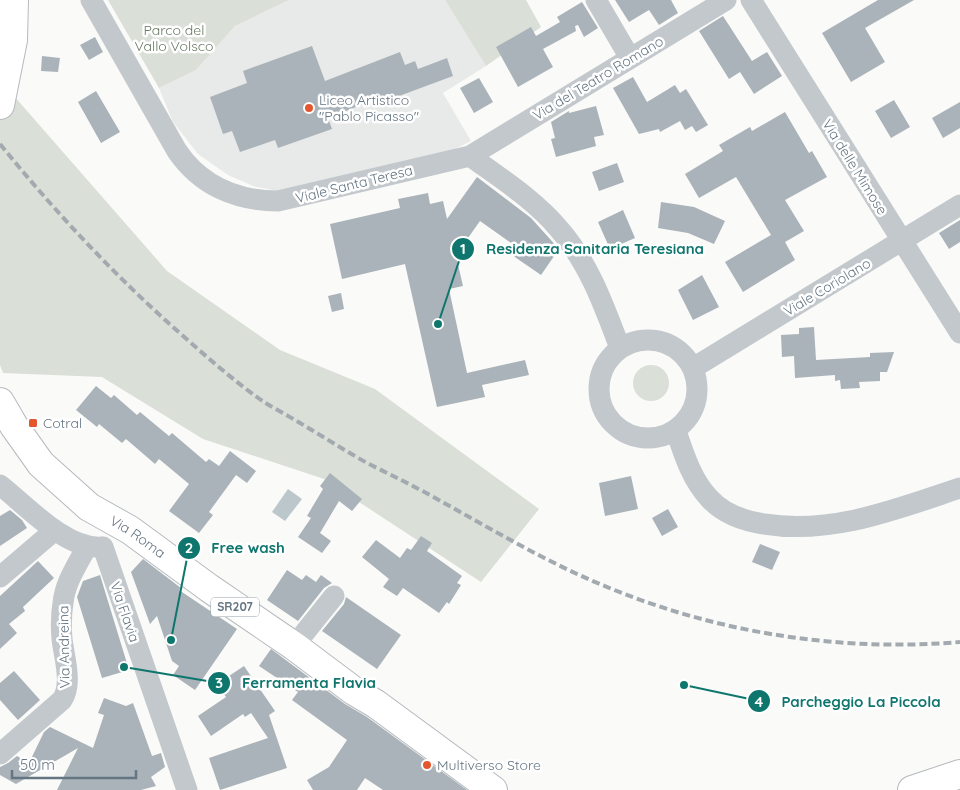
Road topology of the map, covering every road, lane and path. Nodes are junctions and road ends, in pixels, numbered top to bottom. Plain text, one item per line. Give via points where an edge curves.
1 (91, 0) edge
2 (596, 0) edge
3 (726, 0) edge
4 (751, 0) edge
5 (16, 1) edge
6 (630, 58) junction
7 (2, 99) edge
8 (470, 156) junction
9 (960, 205) edge
10 (901, 241) junction
11 (960, 333) edge
12 (620, 348) junction
13 (694, 368) junction
14 (0, 402) edge
15 (676, 431) junction
16 (0, 485) edge
17 (960, 488) edge
18 (8, 503) edge
19 (56, 530) junction
20 (130, 530) junction
21 (95, 547) junction
22 (0, 577) edge
23 (334, 596) dead end
24 (294, 646) junction
25 (0, 754) edge
26 (960, 774) edge
27 (187, 790) edge
28 (493, 790) edge
29 (912, 790) edge

1 - 8 street, Viale Santa Teresa via 181,158 199,176 222,191 250,199 286,200
2 - 6 street
3 - 6 street, Via del Teatro Romano
4 - 10 street, Via delle Mimose
5 - 7 main road via 13,40
6 - 8 street, Via del Teatro Romano
8 - 12 street via 545,213 570,241 594,282
9 - 10 street, Viale Coriolano
10 - 11 street, Via delle Mimose
10 - 13 street, Viale Coriolano
12 - 13 street via 636,341 653,340 669,344 684,354
12 - 15 street via 600,375 598,392 612,424 626,434 643,438 660,438
13 - 15 street via 698,396 694,409
14 - 20 main road, Via Roma / SR207 via 23,440 46,469 89,507
15 - 17 street via 688,465 706,494 722,509 753,522 795,527 826,525 882,514
16 - 18 street
18 - 19 street
19 - 21 street
19 - 22 street
20 - 21 street
20 - 24 main road, Via Roma / SR207
21 - 25 street, Via Andreina via 66,587 62,603 67,691 62,700
21 - 27 street, Via Flavia
23 - 24 street
24 - 28 main road, Via Roma / SR207
26 - 29 main road

